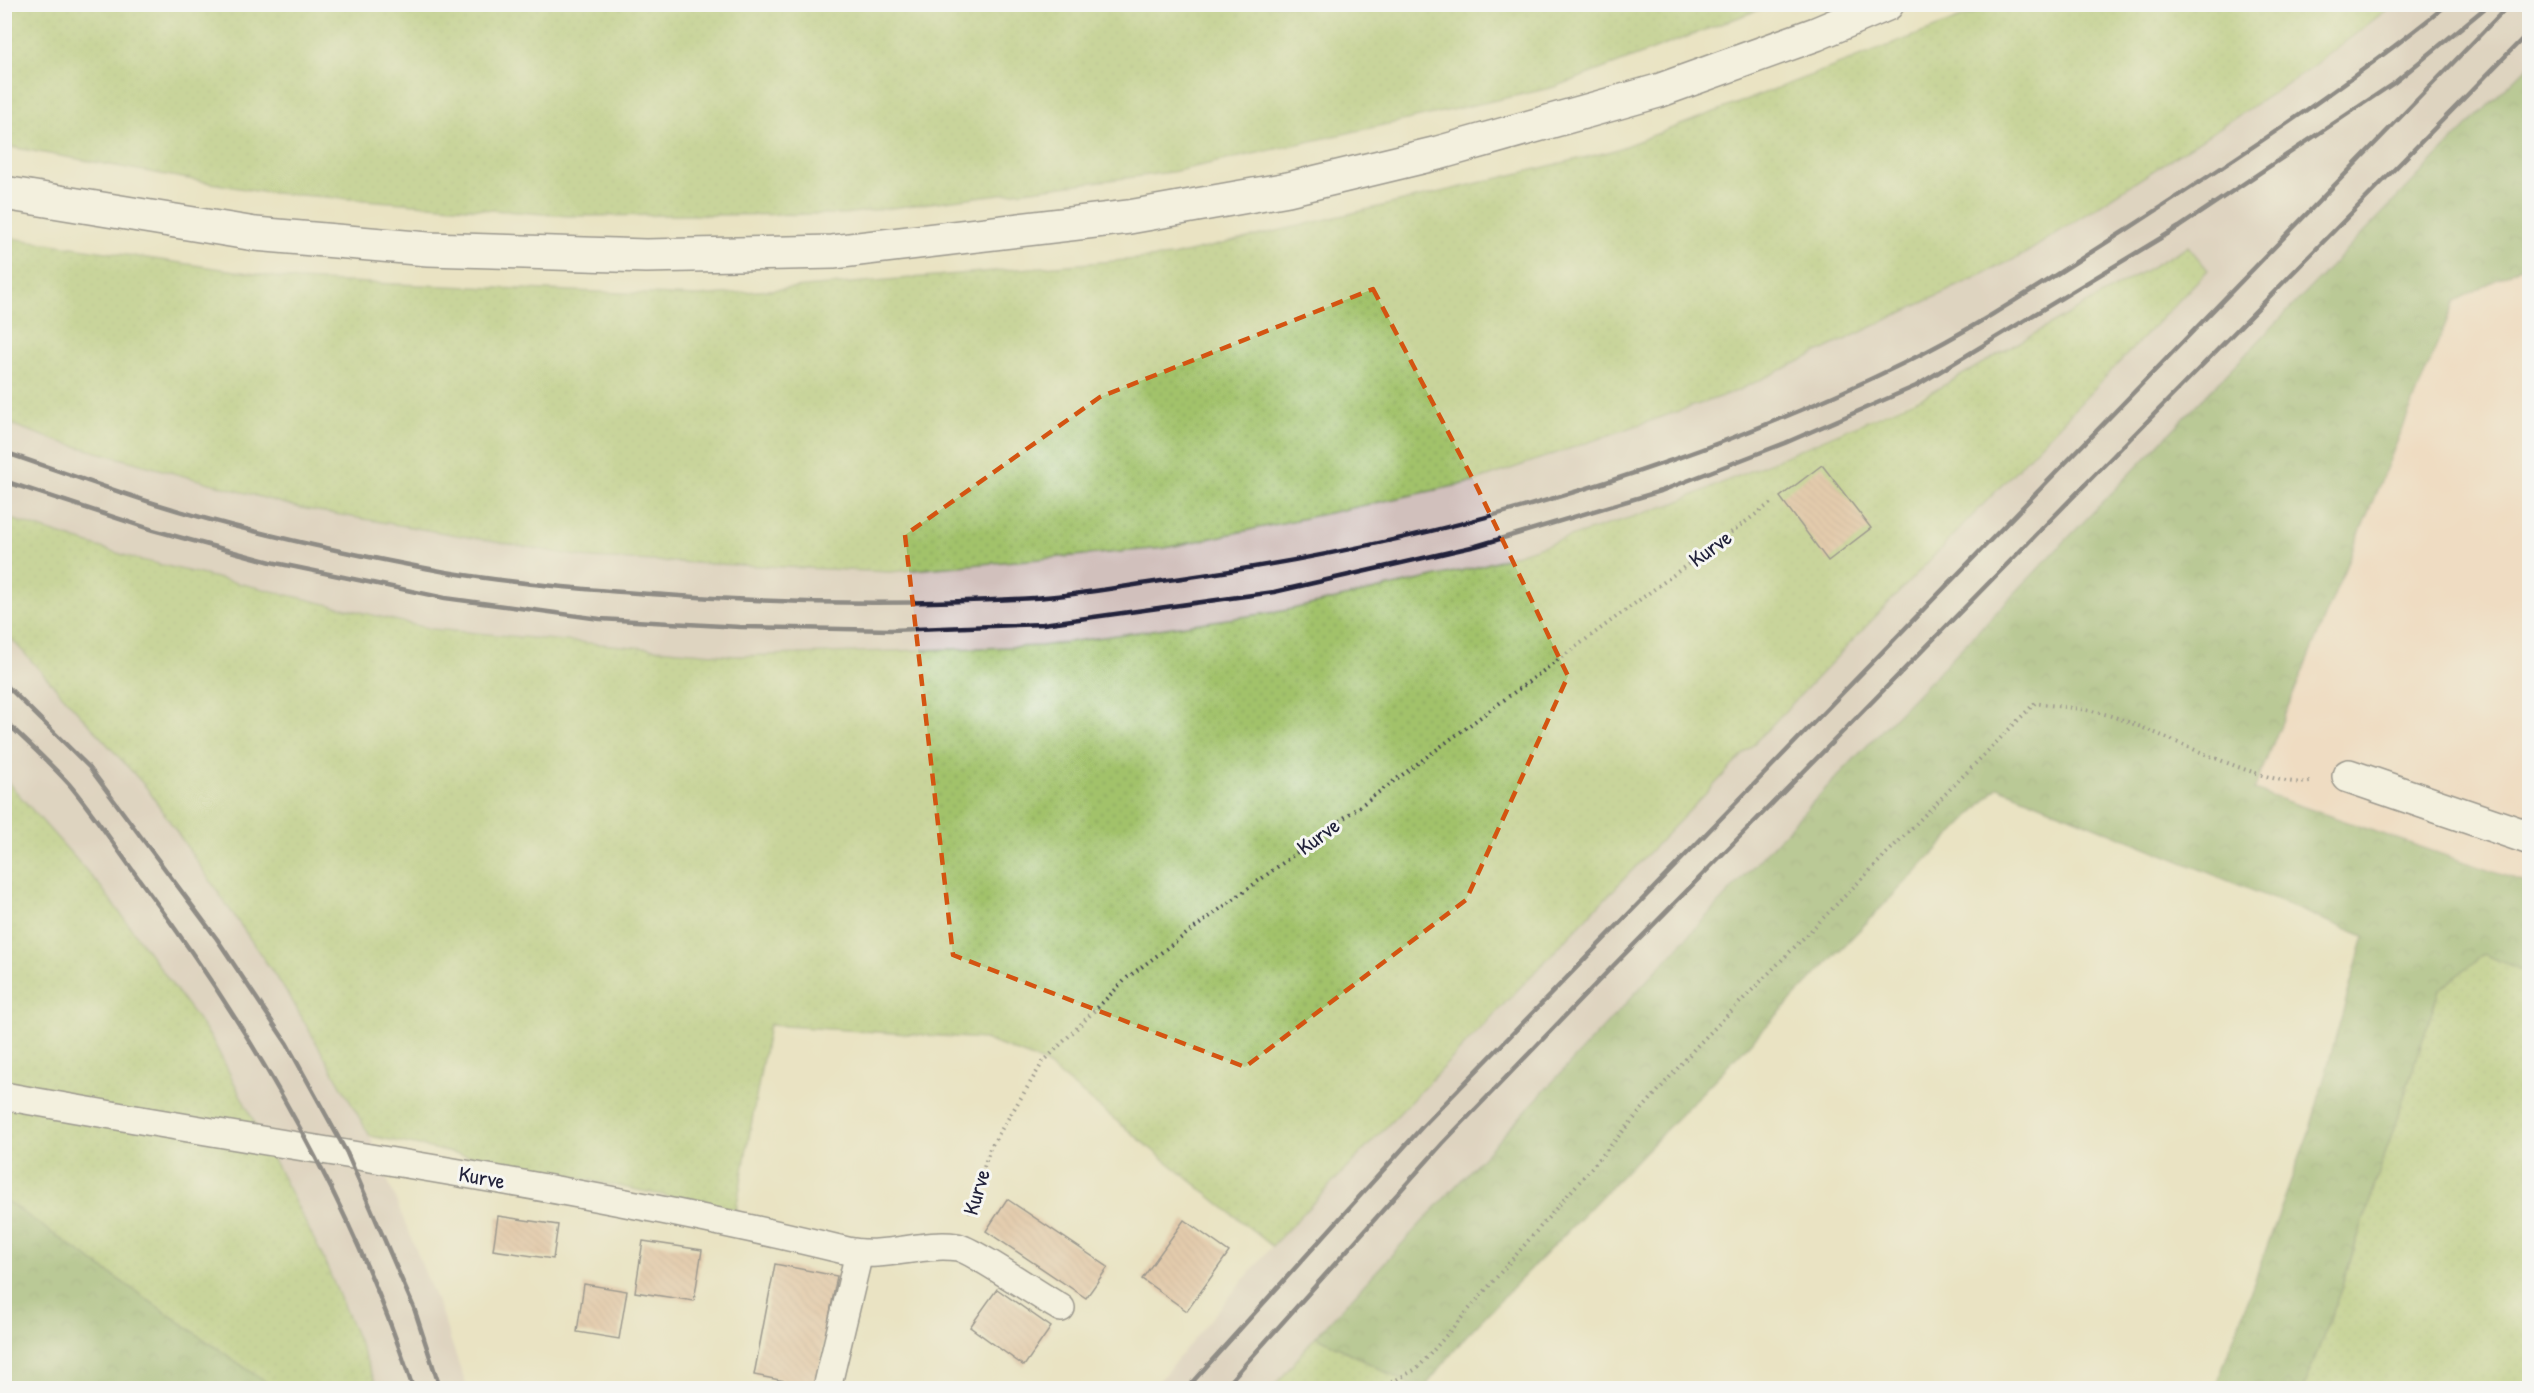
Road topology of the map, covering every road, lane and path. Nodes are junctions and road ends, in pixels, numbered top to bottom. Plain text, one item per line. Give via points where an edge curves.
1 (1887, 4) edge
2 (4, 194) edge
3 (1772, 503) dead end
4 (2349, 776) joint
5 (2529, 838) edge
6 (4, 1096) edge
7 (959, 1247) junction
8 (859, 1253) junction
9 (1060, 1308) dead end
10 (827, 1389) edge
11 (1381, 1389) edge

1 - 2 main road via 1658,91 1438,153 1288,189 1129,217 833,252 646,256 428,249 255,234
3 - 7 path, Kurve via 1128,977 1043,1062 990,1148
4 - 5 main road
4 - 11 path via 2296,784 2107,714 2035,703 1696,1047 1418,1368
6 - 8 lane, Kurve via 139,1121 312,1146 733,1223
7 - 8 lane, Kurve
7 - 9 lane
8 - 10 lane

